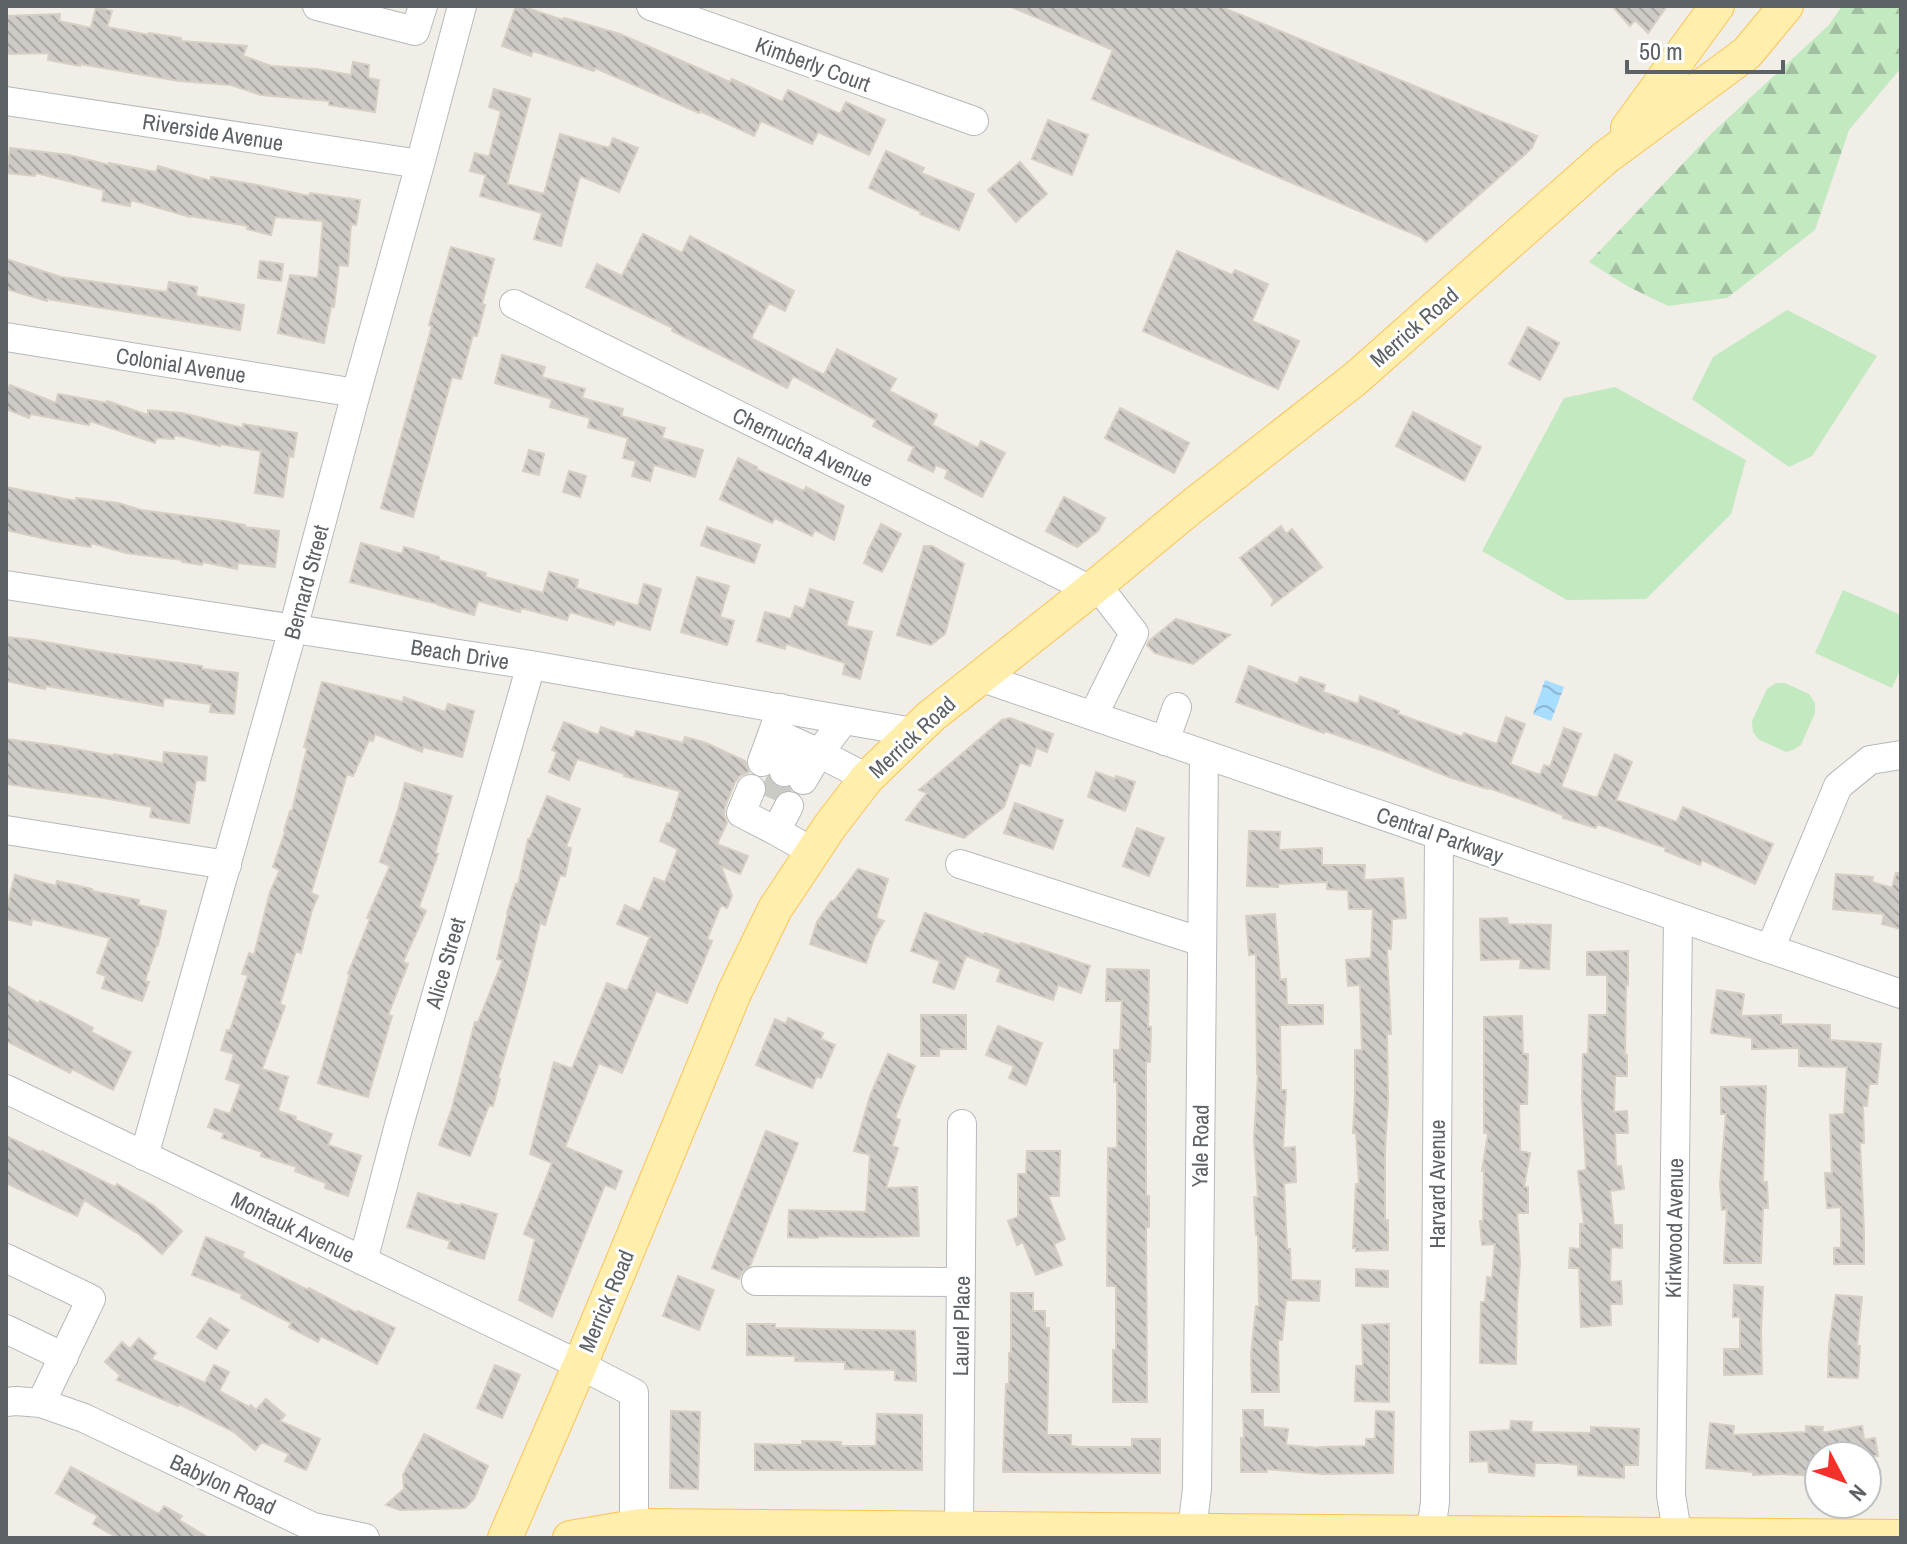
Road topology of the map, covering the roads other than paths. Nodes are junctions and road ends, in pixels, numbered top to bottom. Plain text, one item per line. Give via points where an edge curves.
1 (317, 6) edge
2 (651, 6) edge
3 (1717, 6) edge
4 (1786, 6) edge
5 (422, 10) edge
6 (459, 15) edge
7 (6, 101) edge
8 (974, 121) dead end
9 (1606, 157) junction
10 (420, 164) junction
11 (514, 304) dead end
12 (6, 337) edge
13 (356, 393) junction
14 (6, 585) edge
15 (1094, 588) junction
16 (293, 629) junction
17 (531, 665) junction
18 (980, 677) junction
19 (1177, 707) dead end
20 (1093, 716) junction
21 (844, 720) junction
22 (913, 732) junction
23 (793, 734) junction
24 (1165, 741) junction
25 (1204, 754) junction
26 (1901, 755) edge
27 (867, 778) junction
28 (770, 810) dead end
29 (6, 830) edge
30 (1439, 835) junction
31 (813, 852) junction
32 (960, 864) dead end
33 (227, 865) junction
34 (1678, 918) junction
35 (1202, 942) junction
36 (1770, 949) junction
37 (1901, 994) edge
38 (6, 1089) edge
39 (962, 1124) dead end
40 (144, 1156) junction
41 (6, 1258) edge
42 (363, 1261) junction
43 (756, 1281) dead end
44 (961, 1282) junction
45 (6, 1329) edge
46 (64, 1357) junction
47 (580, 1365) junction
48 (6, 1402) edge
49 (41, 1403) junction
50 (634, 1527) junction
51 (959, 1528) junction
52 (1191, 1534) edge
53 (329, 1535) edge
54 (1430, 1535) edge
55 (1678, 1536) edge
56 (1901, 1537) edge
57 (365, 1538) edge
58 (505, 1538) edge
59 (570, 1538) edge

1 - 5 street via 415,31
2 - 8 street, Kimberly Court
3 - 9 main road, Merrick Road
4 - 9 main road, Merrick Road via 1747,53
5 - 6 street
6 - 10 street, Bernard Street
7 - 10 street, Riverside Avenue
9 - 15 main road, Merrick Road via 1355,379
10 - 13 street, Bernard Street
11 - 15 street, Chernucha Avenue
12 - 13 street, Colonial Avenue
13 - 16 street, Bernard Street
14 - 16 street, Beach Drive
15 - 18 main road, Merrick Road
15 - 20 street via 1134,633
16 - 17 street, Beach Drive
16 - 33 street, Bernard Street
17 - 23 street, Beach Drive
17 - 42 street, Alice Street
18 - 20 street, Central Parkway
18 - 22 main road, Merrick Road
19 - 24 street
20 - 24 street, Central Parkway
21 - 22 street, Beach Drive
21 - 23 street, Beach Drive
21 - 23 street
22 - 27 main road, Merrick Road
23 - 23 street via 783,771
23 - 27 street
24 - 25 street, Central Parkway
25 - 30 street, Central Parkway
25 - 35 street, Yale Road
26 - 36 street via 1870,760 1838,786
27 - 31 main road, Merrick Road
28 - 31 street
29 - 33 street
30 - 34 street, Central Parkway
30 - 54 street, Harvard Avenue via 1435,1502
31 - 47 main road, Merrick Road via 775,909 735,991
32 - 35 street
33 - 40 street, Bernard Street
34 - 36 street, Central Parkway
34 - 55 street, Kirkwood Avenue via 1671,1495
35 - 52 street, Yale Road via 1197,1489
36 - 37 street, Central Parkway
38 - 40 street, Montauk Avenue
39 - 44 street, Laurel Place
40 - 42 street, Montauk Avenue
41 - 46 street via 91,1299
42 - 47 street, Montauk Avenue
43 - 44 street
44 - 51 street, Laurel Place
45 - 46 street
46 - 49 street
47 - 50 street, Montauk Avenue via 634,1393
47 - 58 main road, Merrick Road
48 - 49 street, Babylon Road
49 - 53 street, Babylon Road via 84,1418
50 - 51 main road
50 - 59 main road
51 - 52 main road
52 - 54 main road
53 - 57 street, Babylon Road
54 - 55 main road
55 - 56 main road

